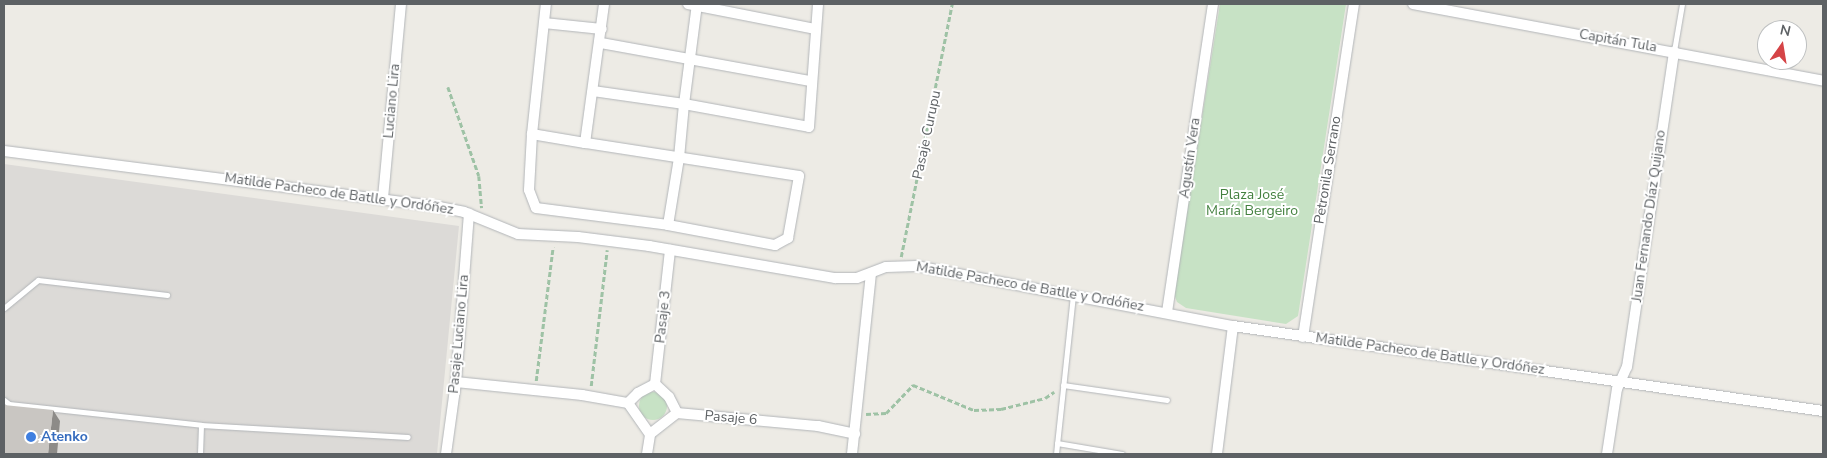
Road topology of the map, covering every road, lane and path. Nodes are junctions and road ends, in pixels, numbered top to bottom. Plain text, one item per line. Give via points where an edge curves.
1 (401, 4) edge
2 (546, 4) edge
3 (604, 4) edge
4 (694, 4) edge
5 (818, 4) edge
6 (952, 4) edge
7 (1213, 4) edge
8 (1354, 4) edge
9 (1413, 4) edge
10 (1682, 4) edge
11 (544, 23) junction
12 (602, 29) junction
13 (815, 29) junction
14 (601, 43) junction
15 (1674, 51) junction
16 (688, 59) junction
17 (811, 81) junction
18 (1823, 81) edge
19 (448, 87) dead end
20 (593, 91) junction
21 (684, 104) junction
22 (532, 134) junction
23 (586, 143) junction
24 (4, 151) edge
25 (679, 158) junction
26 (383, 198) junction
27 (469, 214) junction
28 (668, 225) junction
29 (553, 236) junction
30 (608, 241) junction
31 (670, 250) junction
32 (899, 266) junction
33 (871, 274) junction
34 (167, 295) dead end
35 (1073, 296) junction
36 (4, 308) edge
37 (1168, 312) junction
38 (1233, 326) junction
39 (1303, 337) junction
40 (1621, 380) junction
41 (456, 382) junction
42 (655, 384) junction
43 (1063, 385) junction
44 (535, 390) junction
45 (590, 397) junction
46 (4, 400) edge
47 (1167, 400) dead end
48 (628, 403) junction
49 (1823, 411) edge
50 (677, 413) junction
51 (857, 414) junction
52 (201, 425) junction
53 (650, 434) junction
54 (855, 434) junction
55 (408, 437) dead end
56 (1057, 443) junction
57 (200, 454) edge
58 (446, 454) edge
59 (647, 454) edge
60 (852, 454) edge
61 (1056, 454) edge
62 (1122, 454) edge
63 (1217, 454) edge
64 (1607, 454) edge

1 - 26 street, Luciano Lira
2 - 11 street
3 - 12 street
4 - 13 street
4 - 16 street
5 - 13 street
6 - 32 path, Pasaje Curupu
7 - 37 street, Agustín Vera
8 - 39 street, Petronila Serrano
9 - 15 street, Capitán Tula
10 - 15 lane
11 - 12 street
11 - 22 street
12 - 14 street
13 - 17 street
14 - 16 street
14 - 20 street
15 - 18 street, Capitán Tula
15 - 40 street, Juan Fernando Díaz Quijano via 1627,367
16 - 17 street
16 - 21 street
17 - 21 street via 809,127
19 - 27 path via 479,176 482,209
20 - 21 street
20 - 23 street
21 - 25 street
22 - 23 street
22 - 28 street via 529,190 536,208
23 - 25 street
24 - 26 street, Matilde Pacheco de Batlle y Ordóñez
25 - 28 street
25 - 28 street via 799,176 794,218 788,238 775,245
26 - 27 street, Matilde Pacheco de Batlle y Ordóñez
27 - 29 street, Matilde Pacheco de Batlle y Ordóñez via 506,231
27 - 41 street, Pasaje Luciano Lira
29 - 30 street, Matilde Pacheco de Batlle y Ordóñez
29 - 44 path via 552,270
30 - 31 street, Matilde Pacheco de Batlle y Ordóñez
30 - 45 path
31 - 33 street, Matilde Pacheco de Batlle y Ordóñez via 835,278
31 - 42 street, Pasaje 3
32 - 33 street, Matilde Pacheco de Batlle y Ordóñez
32 - 35 street, Matilde Pacheco de Batlle y Ordóñez via 917,266
33 - 51 street
34 - 36 lane via 38,280
35 - 37 street, Matilde Pacheco de Batlle y Ordóñez
35 - 43 lane
37 - 38 street, Matilde Pacheco de Batlle y Ordóñez
38 - 39 street, Matilde Pacheco de Batlle y Ordóñez
38 - 63 street
39 - 40 street, Matilde Pacheco de Batlle y Ordóñez
40 - 49 street, Matilde Pacheco de Batlle y Ordóñez
40 - 64 street, Juan Fernando Díaz Quijano
41 - 44 street
41 - 58 street, Pasaje Luciano Lira
42 - 48 street
42 - 50 street via 669,396
43 - 47 lane
43 - 51 path via 1045,398 1001,408 974,410 913,386 886,413
43 - 56 lane
44 - 45 street
45 - 48 street
46 - 52 lane via 9,404
48 - 53 street
50 - 53 street
50 - 54 street, Pasaje 6 via 818,426
51 - 54 street
52 - 55 lane
52 - 57 lane
53 - 59 street
54 - 60 street
56 - 61 lane
56 - 62 lane

